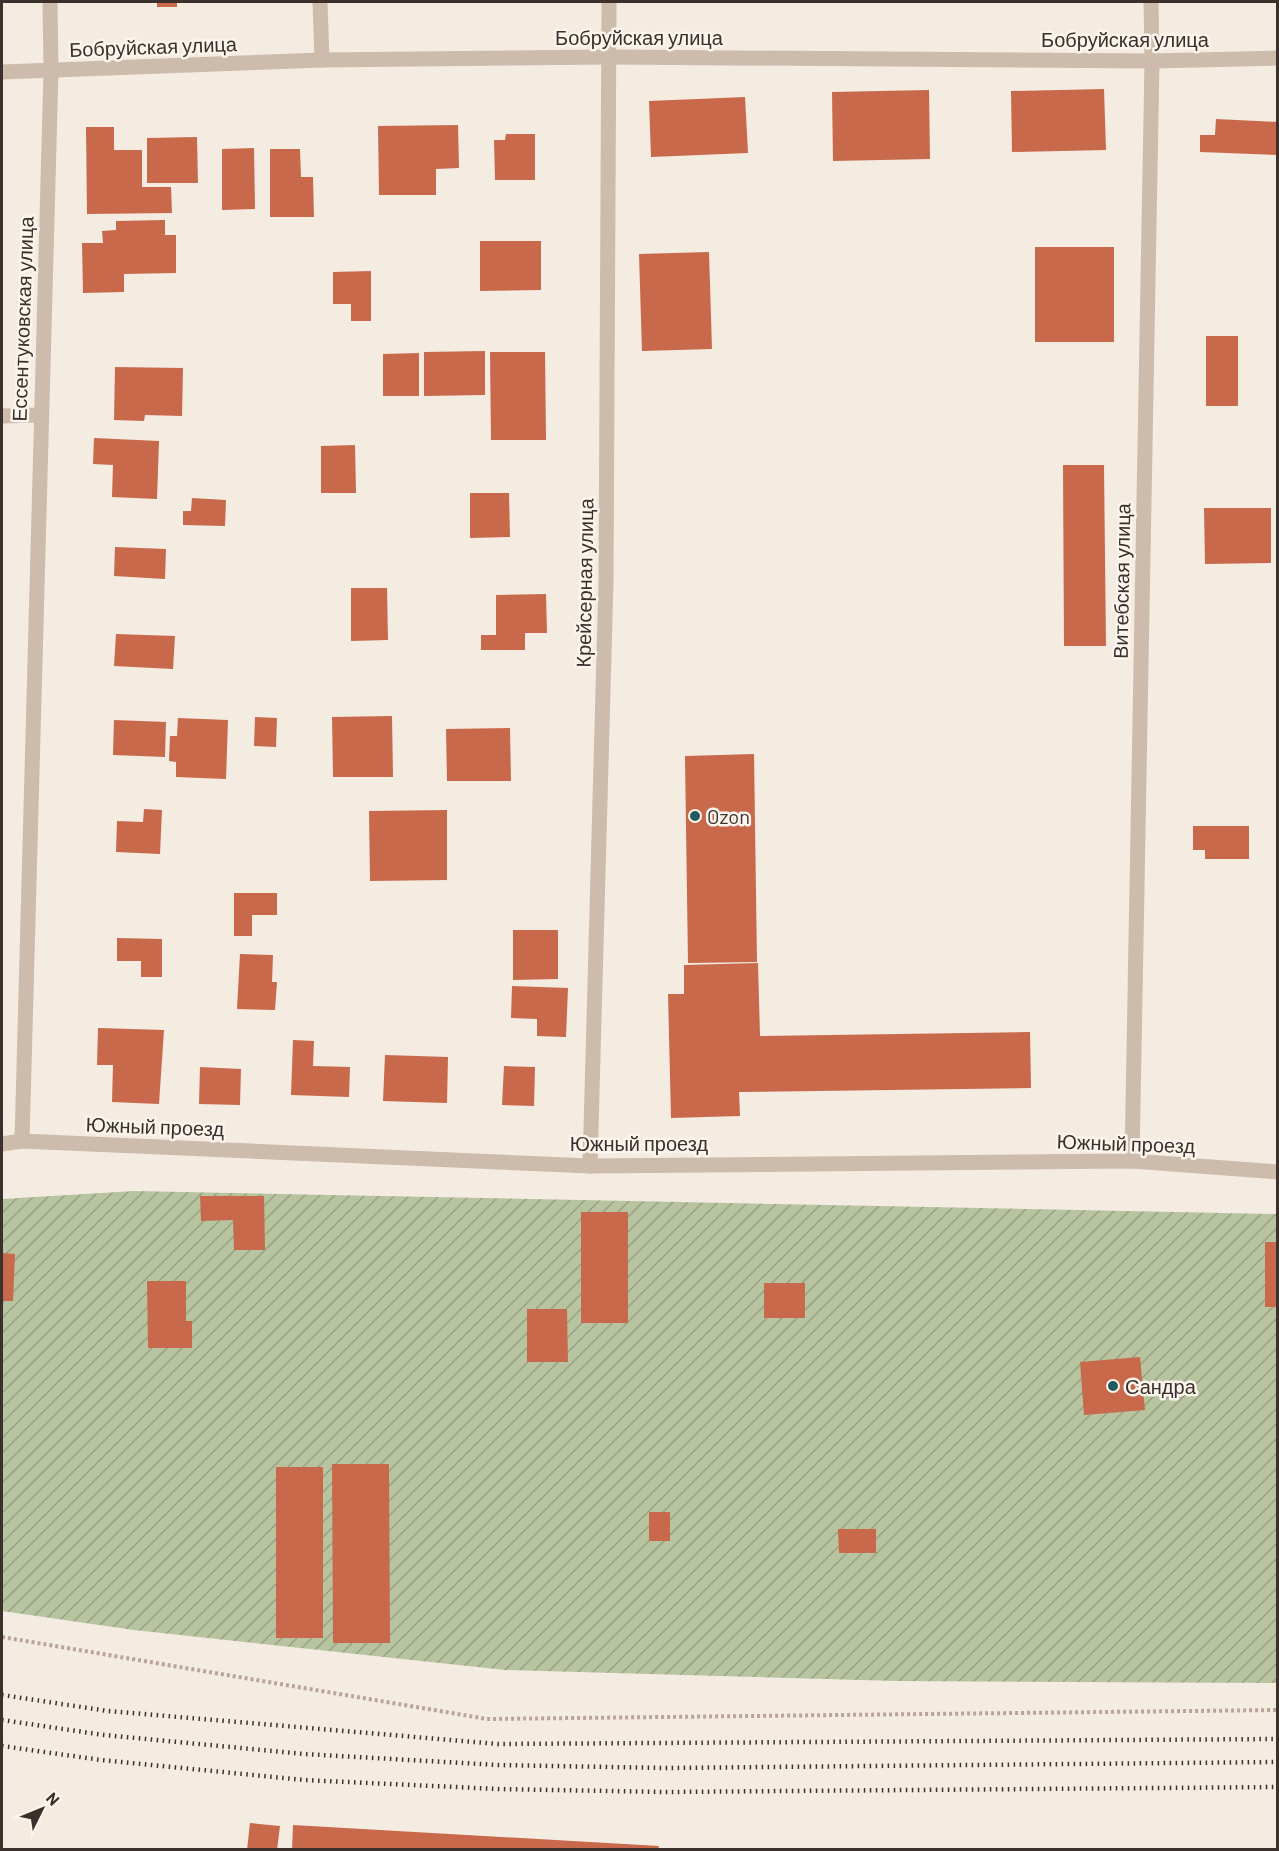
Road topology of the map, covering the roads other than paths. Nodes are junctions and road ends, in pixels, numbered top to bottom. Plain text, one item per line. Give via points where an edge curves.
1 (50, 2) edge
2 (320, 2) edge
3 (609, 2) edge
4 (1151, 2) edge
5 (610, 57) junction
6 (1278, 58) edge
7 (322, 60) junction
8 (1152, 61) junction
9 (51, 71) junction
10 (2, 72) edge
11 (40, 415) junction
12 (2, 416) edge
13 (22, 1141) junction
14 (2, 1144) edge
15 (1132, 1161) junction
16 (590, 1166) junction
17 (1278, 1172) edge

1 - 9 street, Ессентуковская улица
2 - 7 street
3 - 5 street, Крейсерная улица
4 - 8 street, Витебская улица
5 - 7 street, Бобруйская улица
5 - 8 street, Бобруйская улица
5 - 16 street, Крейсерная улица via 606,581
6 - 8 street, Бобруйская улица
7 - 9 street, Бобруйская улица
8 - 15 street, Витебская улица
9 - 10 street, Бобруйская улица
9 - 11 street, Ессентуковская улица
11 - 12 street
11 - 13 street, Ессентуковская улица
13 - 14 street, Южный проезд
13 - 16 street, Южный проезд
15 - 16 street, Южный проезд
15 - 17 street, Южный проезд

